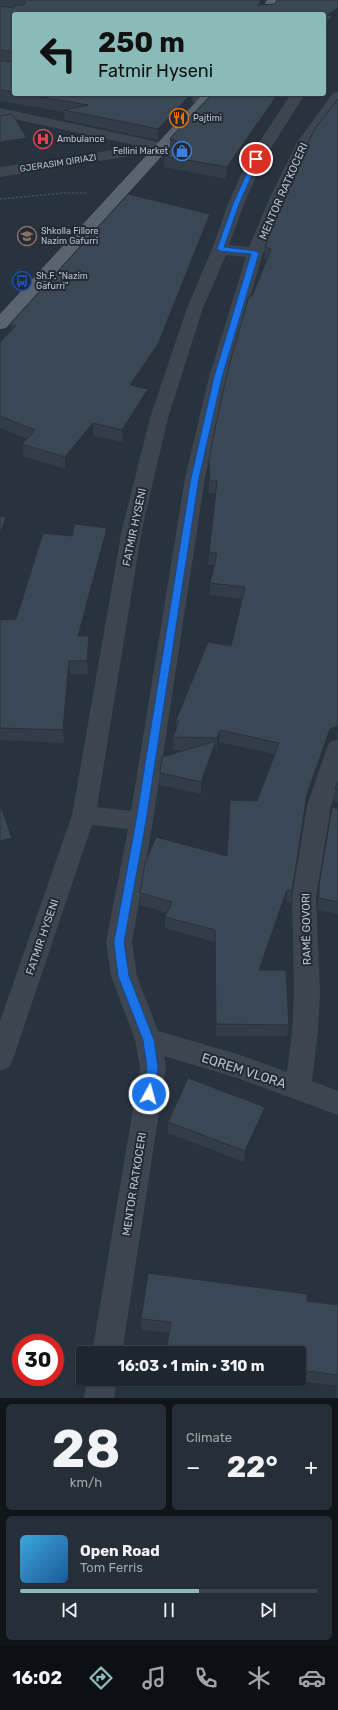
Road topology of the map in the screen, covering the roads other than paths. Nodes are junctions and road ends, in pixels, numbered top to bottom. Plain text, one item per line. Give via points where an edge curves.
1 (274, 0) edge
2 (267, 12) edge
3 (196, 96) edge
4 (297, 96) edge
5 (338, 96) edge
6 (209, 97) edge
7 (0, 112) edge
8 (163, 147) junction
9 (0, 172) edge
10 (220, 249) junction
11 (255, 253) junction
12 (0, 324) edge
13 (338, 748) edge
14 (84, 815) junction
15 (141, 821) junction
16 (148, 1040) junction
17 (0, 1059) edge
18 (298, 1089) junction
19 (338, 1103) edge
20 (108, 1346) edge
21 (101, 1386) edge
22 (99, 1398) edge

1 - 2 main road
3 - 6 street
4 - 10 street, FATMIR HYSENI via 256,159
5 - 11 street, MENTOR RATKOCERI via 305,140
6 - 8 main road
7 - 8 street
8 - 9 street, GJERASIM QIRIAZI
8 - 12 main road
10 - 11 street
10 - 14 street, FATMIR HYSENI via 195,308 173,372 132,530
11 - 15 street, MENTOR RATKOCERI via 218,377 195,478
13 - 18 street, RAMË GOVORI via 319,806 304,897 307,992
14 - 15 street
14 - 17 street, FATMIR HYSENI
15 - 16 street, MENTOR RATKOCERI via 119,942 124,976
16 - 18 street, EQREM VLORA via 237,1066
16 - 20 street, MENTOR RATKOCERI via 153,1067
18 - 19 street, EQREM VLORA
21 - 22 street

